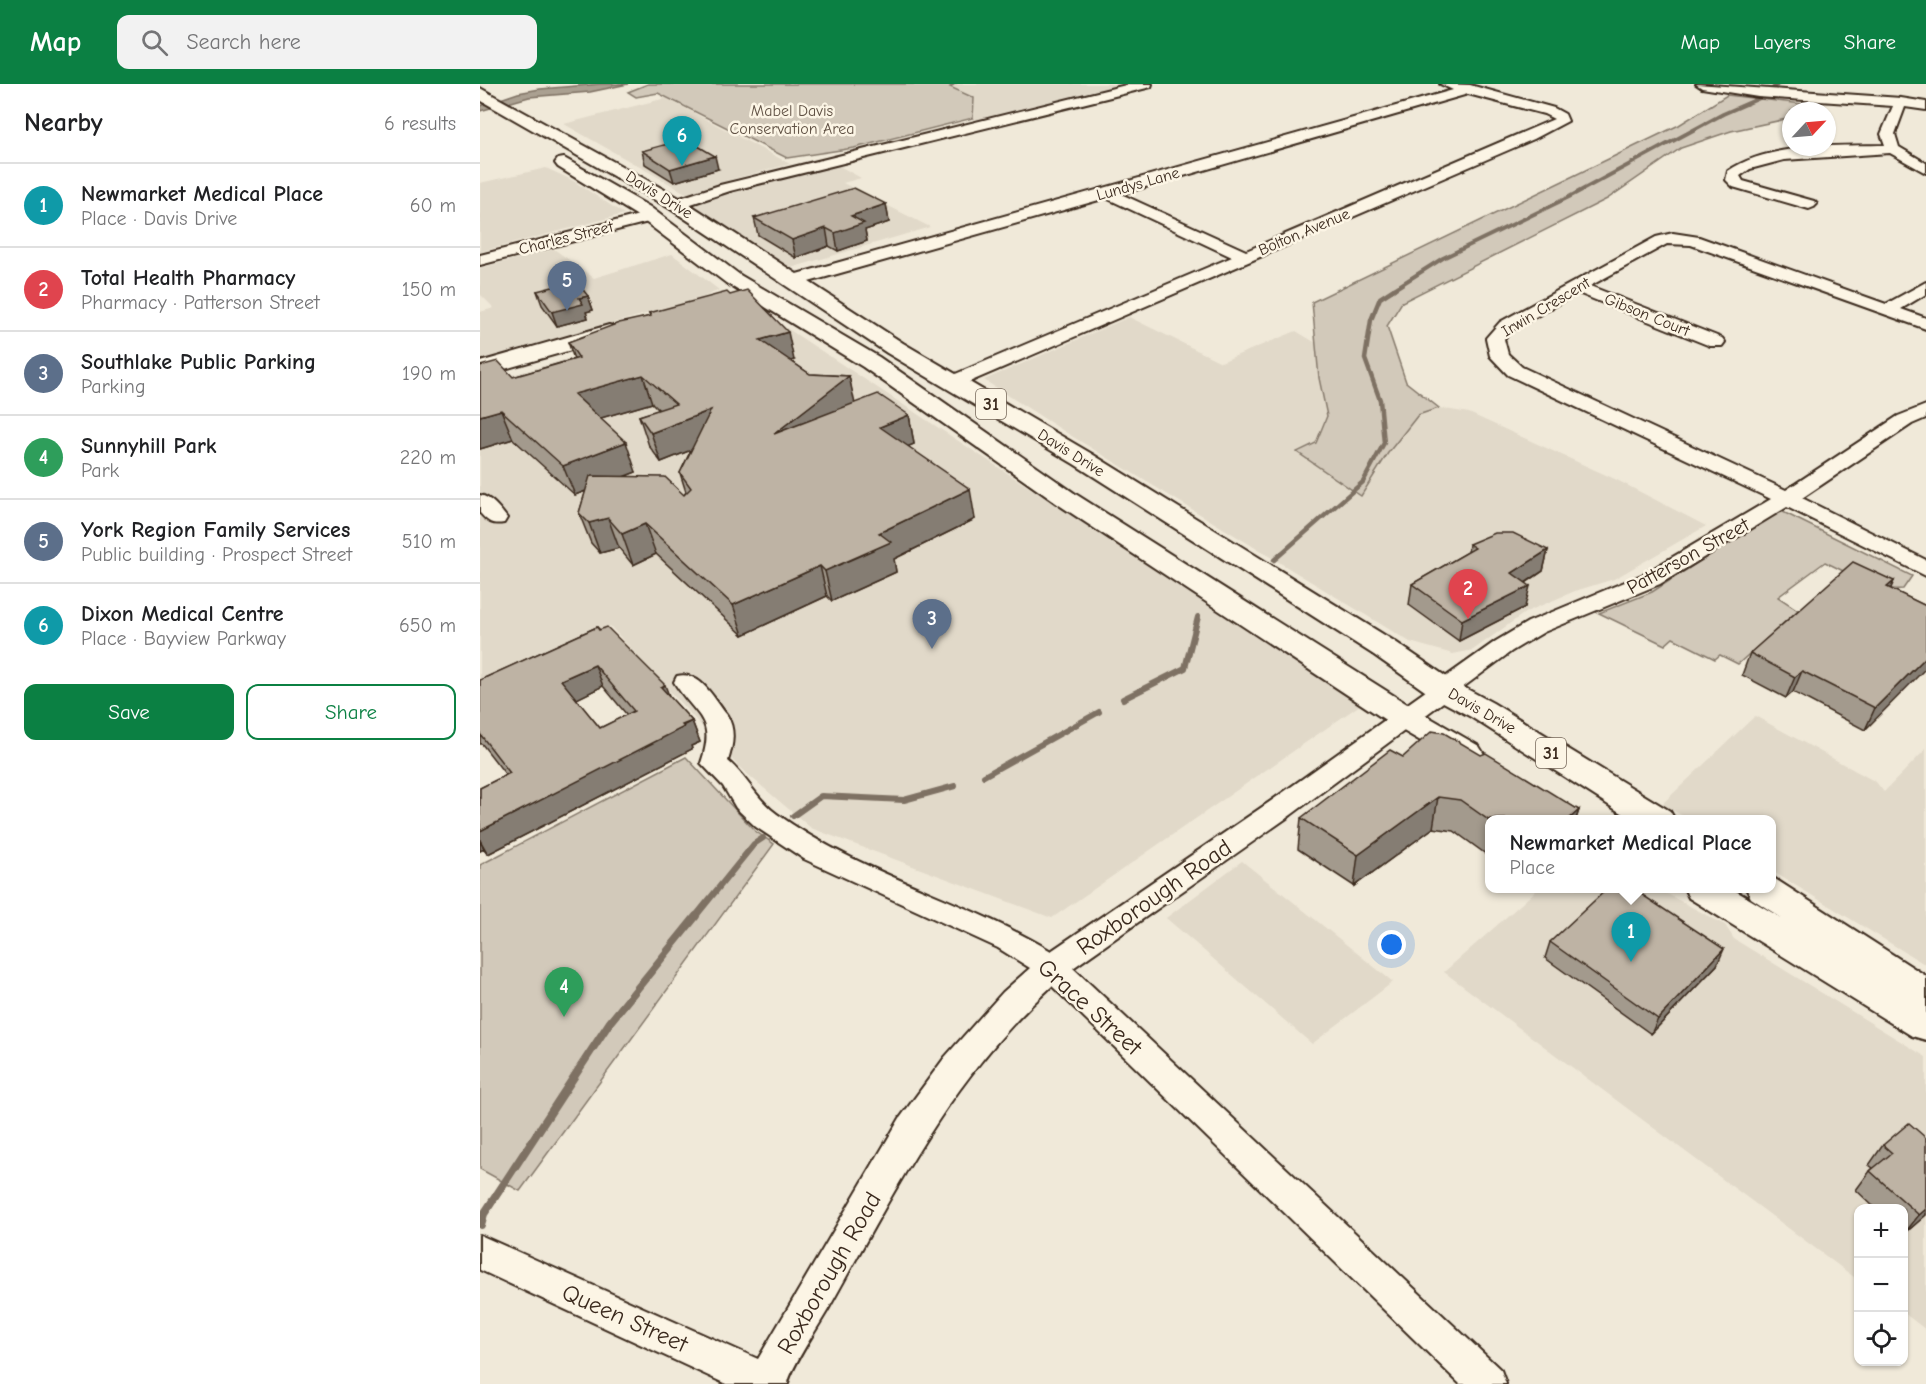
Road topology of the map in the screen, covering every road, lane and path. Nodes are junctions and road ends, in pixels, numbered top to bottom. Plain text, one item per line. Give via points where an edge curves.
1 (1146, 84) edge
2 (1446, 84) edge
3 (1483, 84) edge
4 (1702, 84) edge
5 (1466, 90) junction
6 (484, 96) edge
7 (1901, 102) junction
8 (1926, 106) edge
9 (1893, 149) junction
10 (547, 154) dead end
11 (1926, 169) edge
12 (1107, 193) junction
13 (676, 204) junction
14 (1809, 204) dead end
15 (651, 217) junction
16 (1246, 257) junction
17 (480, 260) edge
18 (792, 281) junction
19 (1577, 287) junction
20 (1926, 287) edge
21 (752, 292) junction
22 (724, 300) edge
23 (1888, 310) junction
24 (1926, 324) edge
25 (627, 327) edge
26 (1716, 342) dead end
27 (480, 369) edge
28 (953, 382) junction
29 (1926, 411) edge
30 (1905, 420) junction
31 (1926, 429) edge
32 (1786, 499) junction
33 (480, 501) edge
34 (496, 518) dead end
35 (1926, 569) edge
36 (686, 682) dead end
37 (1443, 688) junction
38 (1404, 717) junction
39 (1497, 771) edge
40 (1652, 815) edge
41 (1709, 893) edge
42 (1771, 893) edge
43 (1052, 967) junction
44 (1926, 996) edge
45 (1926, 1024) edge
46 (480, 1252) edge
47 (767, 1383) edge
48 (1487, 1384) edge

1 - 13 street via 725,188
2 - 5 street
3 - 5 street, Lundys Lane
4 - 7 street via 1772,96
5 - 12 street, Lundys Lane
5 - 16 street, Bolton Avenue via 1549,111 1561,121
6 - 13 main road, Davis Drive / 31
7 - 8 street
7 - 9 street via 1888,134
9 - 11 street
9 - 14 street via 1800,153 1750,165 1733,174 1738,184
10 - 15 main road, Davis Drive / 31
12 - 16 street
12 - 18 street, Lundys Lane
13 - 18 main road, Davis Drive / 31
15 - 17 street, Charles Street
15 - 21 main road, Davis Drive / 31
16 - 28 street, Bolton Avenue
18 - 21 main road
18 - 28 main road, Davis Drive / 31
19 - 23 street, Irwin Crescent via 1662,240 1680,238
19 - 26 street, Gibson Court
19 - 32 street, Irwin Crescent via 1506,326 1495,338 1499,356 1515,371
20 - 23 street
21 - 22 main road
21 - 38 main road, Davis Drive / 31 via 871,363 1068,500
23 - 24 street, Irwin Crescent
25 - 27 main road
28 - 37 main road, Davis Drive / 31 via 1083,459
29 - 30 street, Patterson Street
30 - 31 street
30 - 32 street, Patterson Street
32 - 35 street, Irwin Crescent
32 - 37 street, Patterson Street via 1652,579 1536,627
33 - 34 street
36 - 43 street, Grace Street via 718,722 722,742 714,763 732,778 745,801 766,820 814,852 1008,939
37 - 38 street, Patterson Street
37 - 40 main road, Davis Drive / 31
38 - 39 main road, Davis Drive / 31
38 - 43 street, Roxborough Road
41 - 45 main road
42 - 44 main road
43 - 47 street, Roxborough Road via 1014,1001 956,1067 912,1129
43 - 48 street, Grace Street
46 - 47 street, Queen Street

